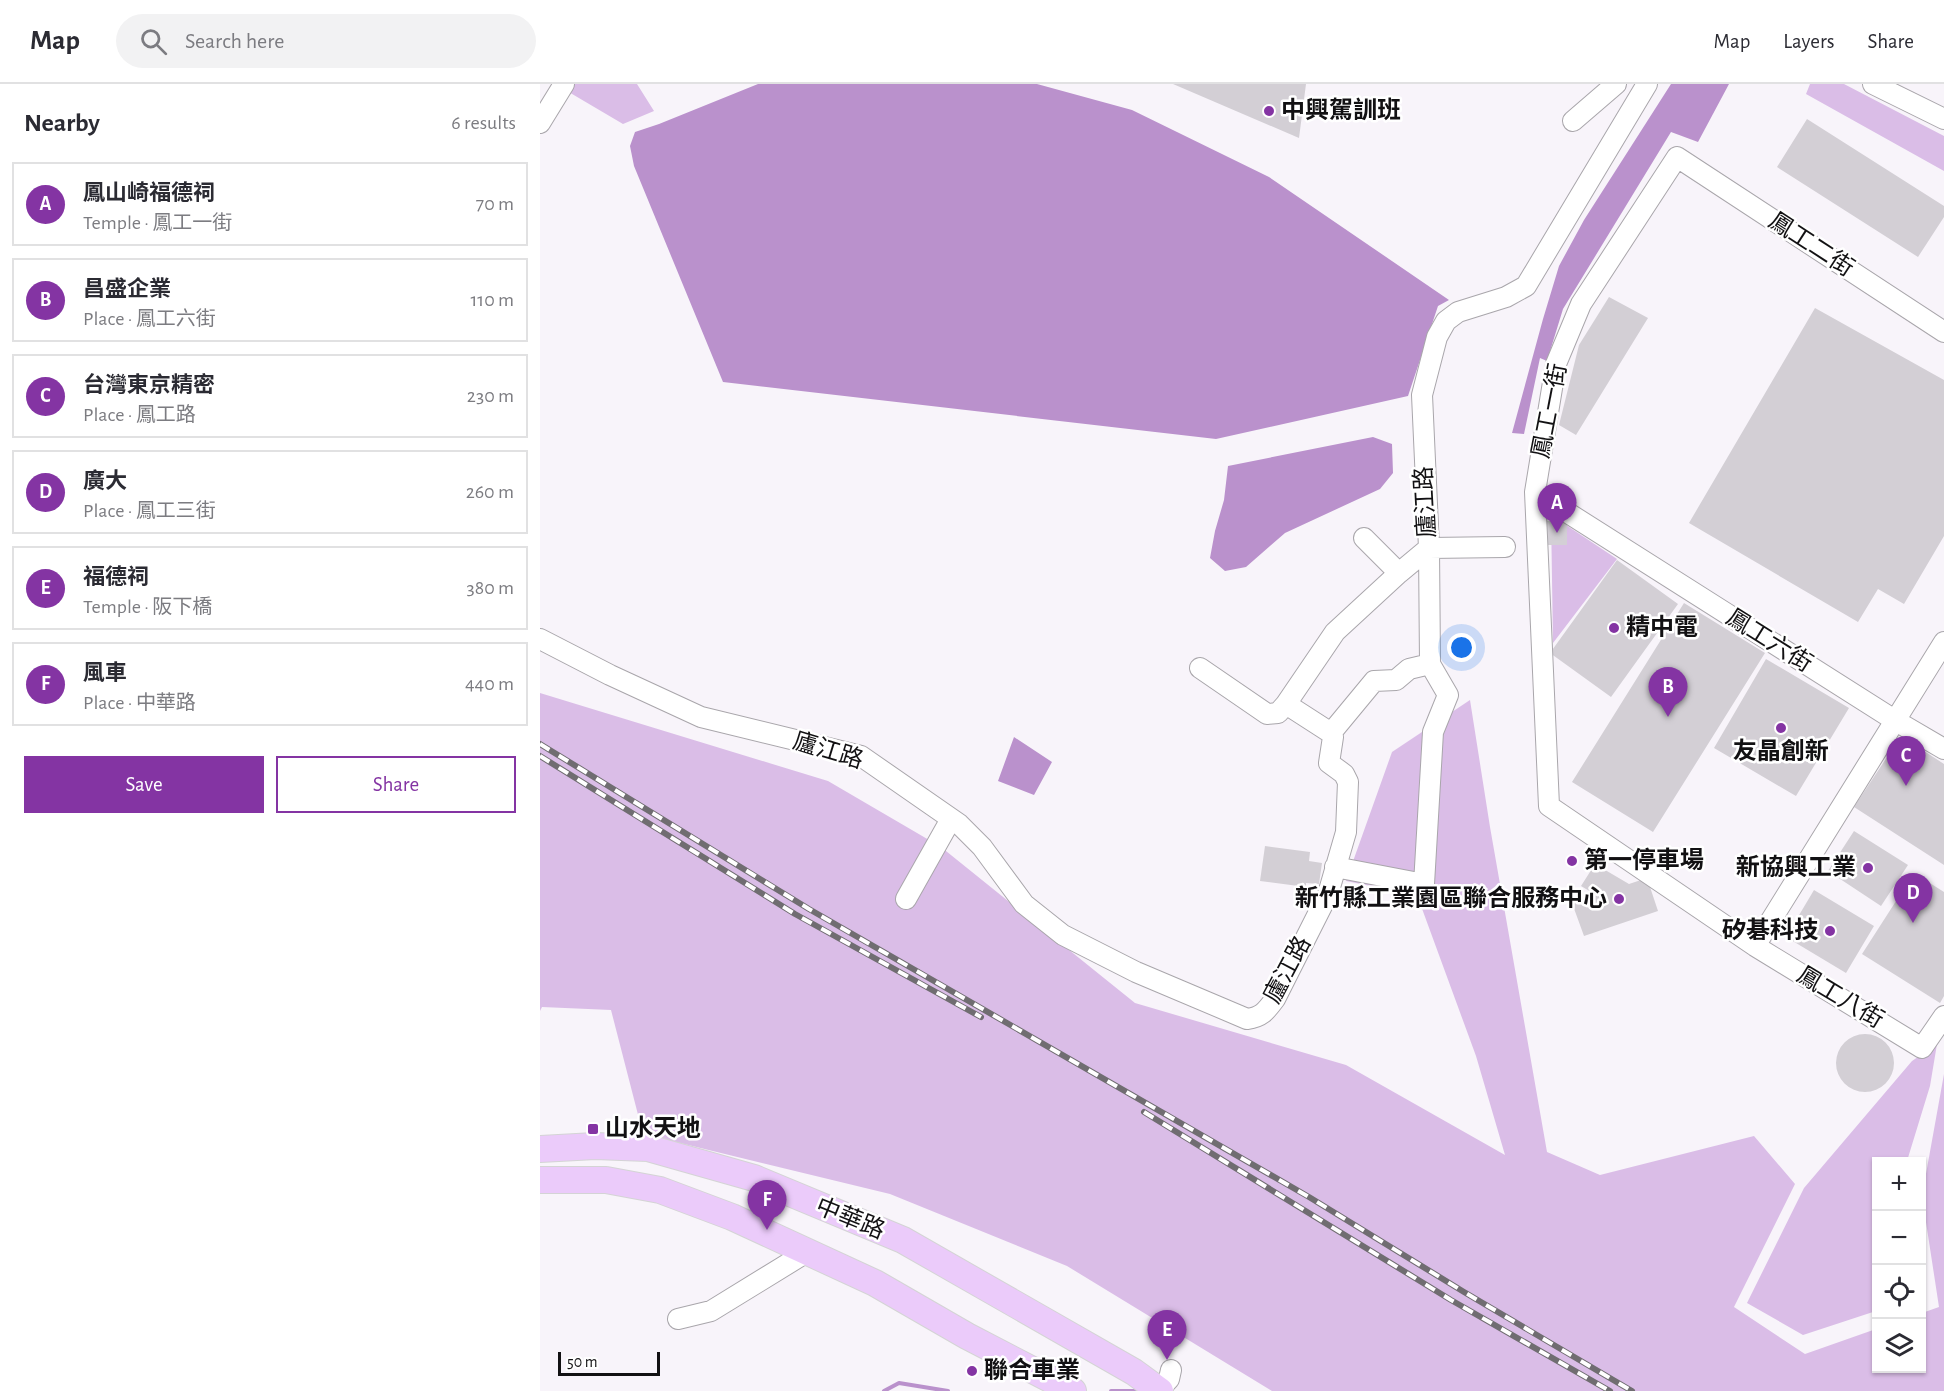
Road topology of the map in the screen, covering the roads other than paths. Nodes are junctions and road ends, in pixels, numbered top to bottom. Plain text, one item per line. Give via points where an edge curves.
1 (564, 84) edge
2 (1616, 84) edge
3 (1646, 84) edge
4 (1873, 84) edge
5 (1944, 119) edge
6 (1573, 121) dead end
7 (540, 123) edge
8 (1677, 157) joint
9 (1944, 332) edge
10 (1535, 492) junction
11 (1364, 538) dead end
12 (1505, 547) dead end
13 (1429, 548) junction
14 (1399, 573) junction
15 (540, 639) edge
16 (1944, 642) edge
17 (1430, 664) junction
18 (1200, 668) dead end
19 (1286, 704) junction
20 (1896, 721) junction
21 (1330, 733) junction
22 (1944, 749) edge
23 (1549, 806) joint
24 (951, 819) junction
25 (1335, 867) junction
26 (906, 899) dead end
27 (1755, 946) junction
28 (1944, 1016) edge
29 (540, 1149) edge
30 (540, 1180) edge
31 (807, 1252) junction
32 (678, 1319) dead end
33 (1165, 1382) edge
34 (1068, 1388) edge

1 - 7 street
2 - 6 street
3 - 13 street, 廬江路 via 1526,286 1506,297 1458,312 1446,321 1437,337 1422,395 1421,417
4 - 5 street
8 - 9 street, 鳳工二街
8 - 10 street, 鳳工一街 via 1581,304 1556,364
10 - 20 street, 鳳工六街
10 - 23 street, 鳳工一街
11 - 14 street
12 - 13 street
13 - 14 street
13 - 17 street, 廬江路
14 - 19 street via 1335,632
15 - 24 street, 廬江路 via 701,717 861,756
16 - 20 street
17 - 21 street via 1409,669 1396,680 1374,681
17 - 25 street, 廬江路 via 1448,695 1433,732 1424,884
18 - 19 street via 1267,714 1278,713
19 - 21 street
20 - 22 street, 鳳工六街
20 - 27 street
21 - 25 street via 1333,737 1329,763 1348,782 1346,832
23 - 27 street, 鳳工八街
24 - 25 street, 廬江路 via 982,847 1024,904 1063,934 1136,972 1247,1019 1265,1013 1275,999 1328,894
24 - 26 street
27 - 28 street, 鳳工八街 via 1923,1048
29 - 33 main road, 中華路 via 648,1148 754,1178 903,1240 1134,1372
30 - 31 main road, 中華路 via 606,1180 660,1190 732,1217
31 - 32 street via 711,1311
31 - 34 main road, 中華路 via 875,1283

